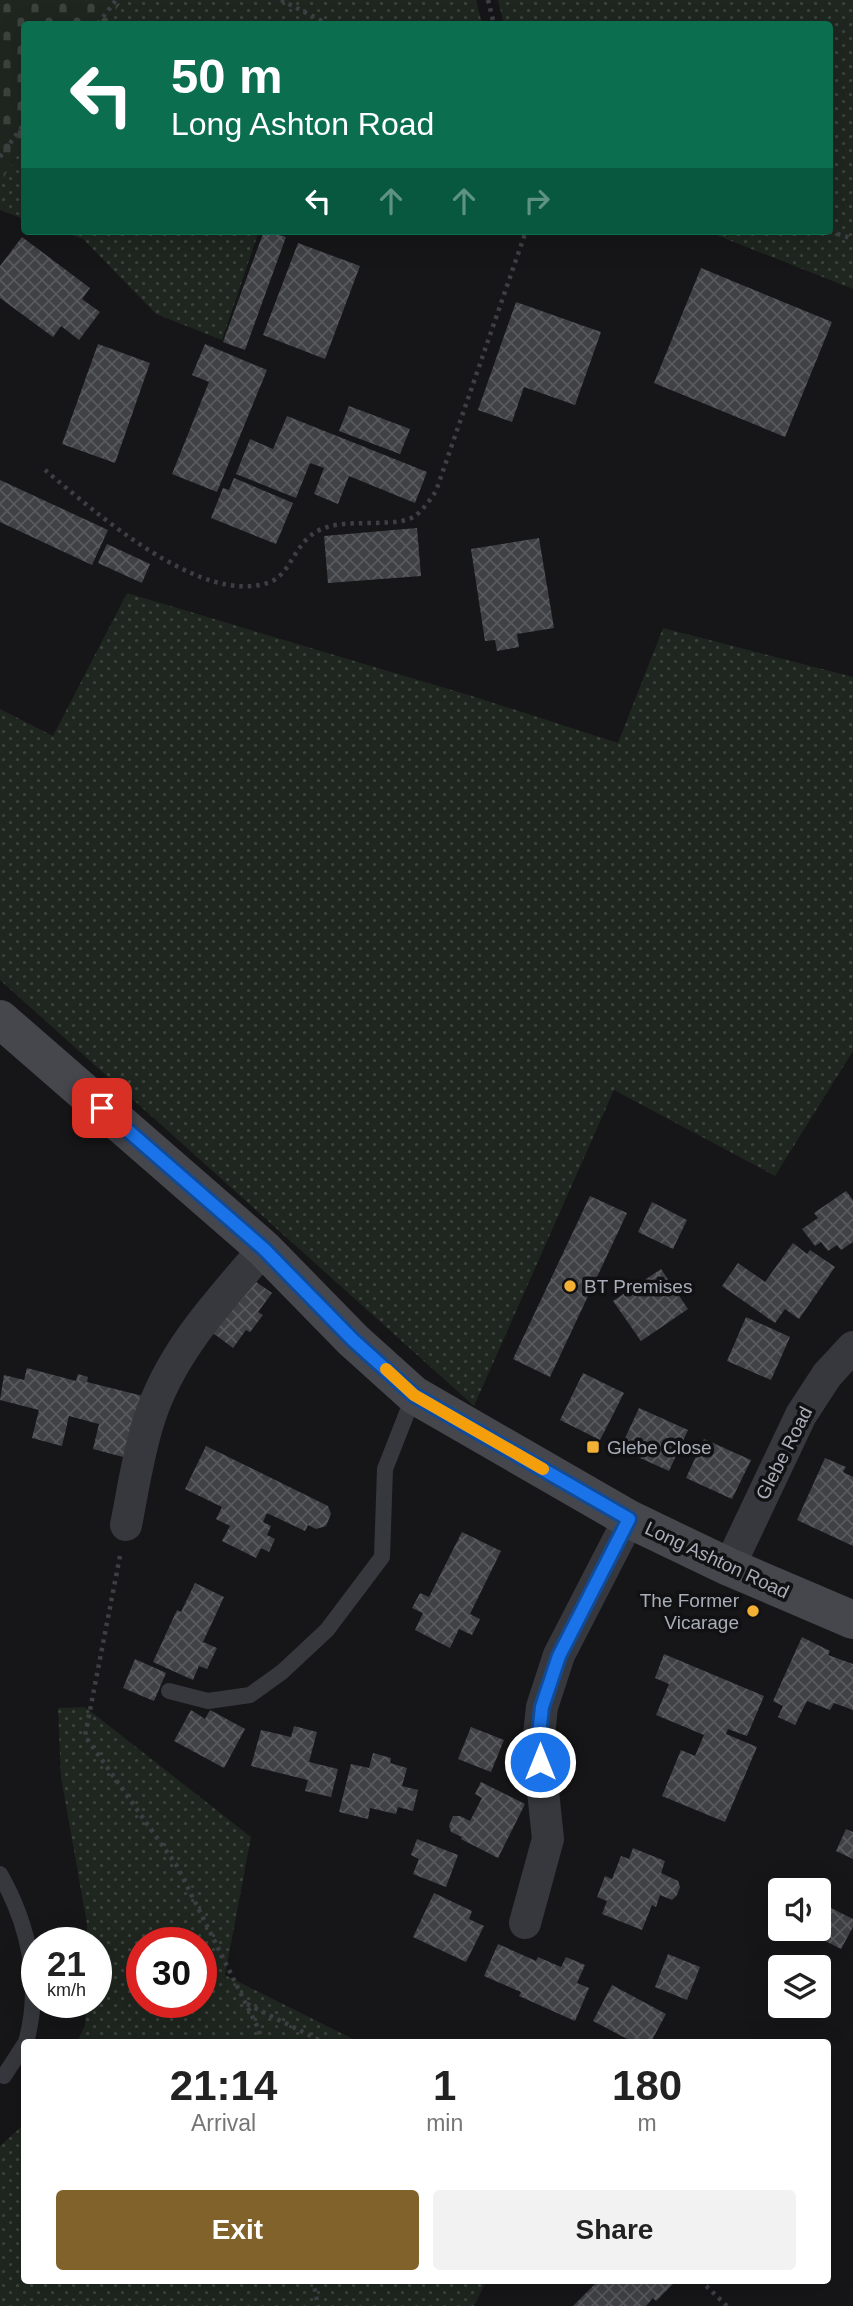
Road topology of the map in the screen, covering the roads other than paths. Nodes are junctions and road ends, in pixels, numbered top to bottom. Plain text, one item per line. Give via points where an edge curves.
1 (0, 1019) edge
2 (264, 1249) junction
3 (853, 1348) edge
4 (414, 1395) junction
5 (629, 1519) junction
6 (126, 1525) road end
7 (729, 1567) junction
8 (853, 1620) edge
9 (169, 1691) dead end
10 (0, 1874) edge
11 (525, 1923) dead end
12 (26, 2039) edge
13 (21, 2050) edge
14 (4, 2076) dead end

1 - 2 street, Long Ashton Road
2 - 4 street, Long Ashton Road
2 - 6 street via 196,1328 163,1385 148,1421
3 - 7 street, Glebe Road via 827,1375 801,1415
4 - 5 street, Long Ashton Road
4 - 9 lane via 385,1469 382,1556 327,1630 250,1695 208,1701
5 - 7 street, Long Ashton Road
5 - 11 street via 559,1656 542,1707 540,1762 548,1839
7 - 8 street, Long Ashton Road
10 - 12 lane via 16,1901 28,1946 34,1992
13 - 14 lane

